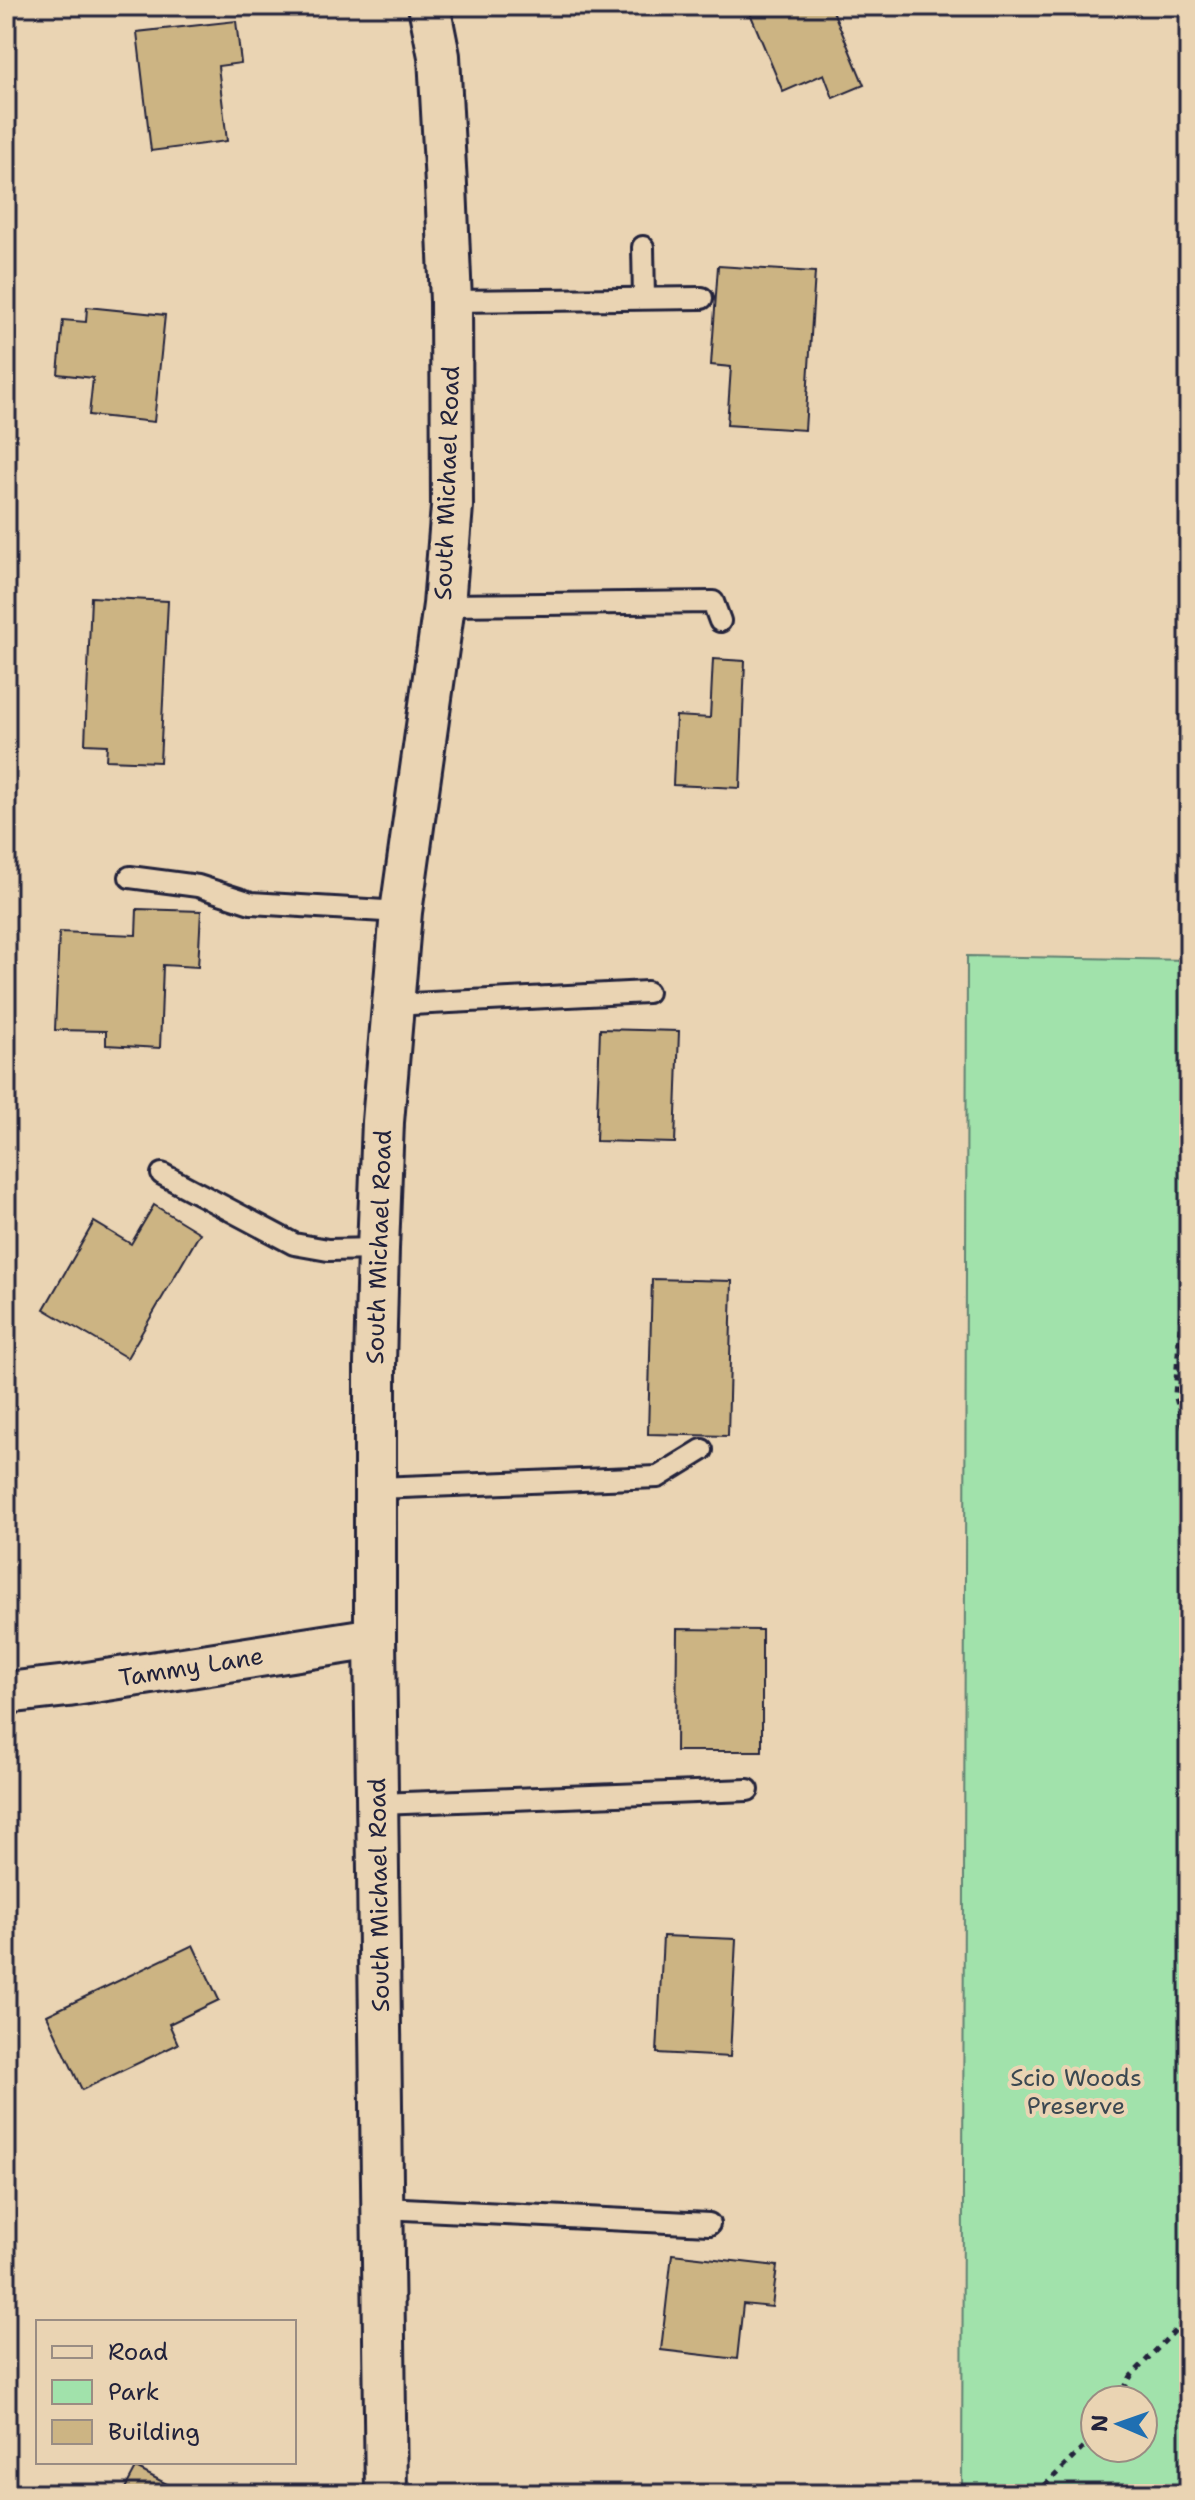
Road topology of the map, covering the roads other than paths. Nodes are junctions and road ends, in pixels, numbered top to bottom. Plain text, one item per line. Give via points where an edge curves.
1 (429, 6) edge
2 (643, 247) dead end
3 (644, 298) junction
4 (702, 298) dead end
5 (451, 301) junction
6 (444, 605) junction
7 (720, 621) dead end
8 (130, 877) dead end
9 (401, 912) junction
10 (647, 992) dead end
11 (392, 1005) junction
12 (162, 1174) dead end
13 (378, 1249) junction
14 (702, 1450) dead end
15 (377, 1488) junction
16 (375, 1638) junction
17 (6, 1693) edge
18 (748, 1790) dead end
19 (378, 1804) junction
20 (384, 2208) junction
21 (709, 2224) dead end
22 (386, 2494) edge

1 - 5 street, South Michael Road via 439,56
2 - 3 lane
3 - 4 lane
3 - 5 lane
5 - 6 street, South Michael Road via 452,506
6 - 7 lane via 713,602
6 - 9 street, South Michael Road
8 - 9 lane via 198,886 251,903
9 - 11 street, South Michael Road
10 - 11 lane
11 - 13 street, South Michael Road
12 - 13 lane via 294,1244
13 - 15 street, South Michael Road
14 - 15 lane via 658,1477
15 - 16 street, South Michael Road
16 - 17 street, Tammy Lane
16 - 19 street, South Michael Road
18 - 19 lane
19 - 20 street, South Michael Road
20 - 21 lane
20 - 22 street, South Michael Road

